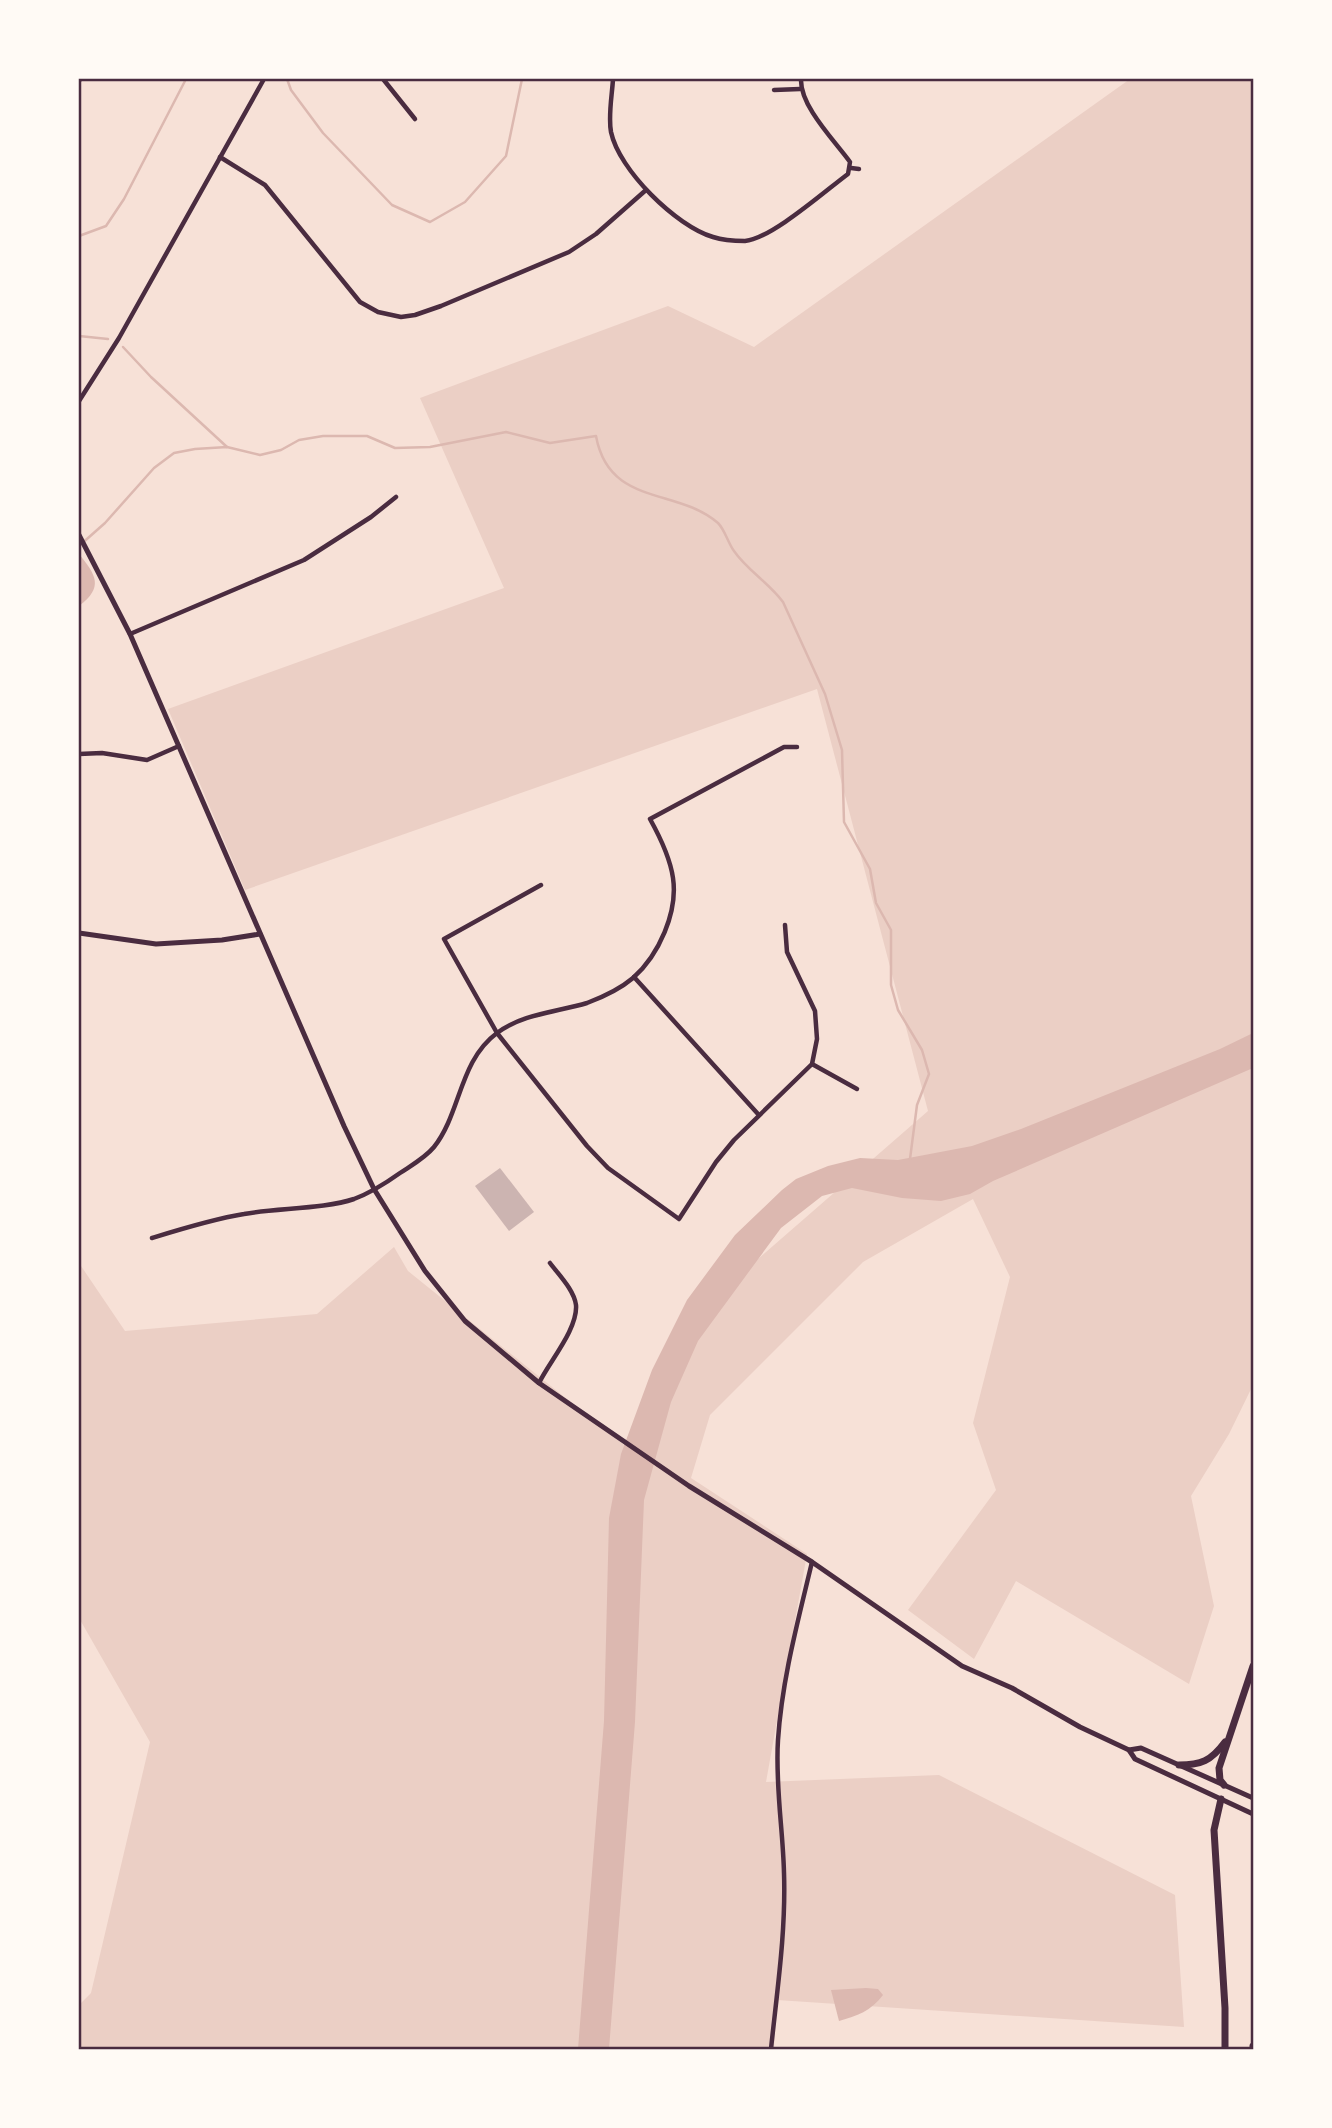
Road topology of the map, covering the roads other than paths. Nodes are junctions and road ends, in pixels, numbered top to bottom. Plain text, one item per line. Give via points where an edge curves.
1 (264, 79) edge
2 (383, 79) edge
3 (613, 79) edge
4 (801, 79) edge
5 (800, 89) junction
6 (774, 90) dead end
7 (415, 119) dead end
8 (220, 157) junction
9 (851, 168) junction
10 (859, 169) dead end
11 (646, 190) junction
12 (79, 401) edge
13 (396, 497) dead end
14 (79, 535) edge
15 (130, 634) junction
16 (180, 745) junction
17 (797, 747) dead end
18 (79, 754) edge
19 (541, 885) dead end
20 (785, 925) dead end
21 (79, 933) edge
22 (260, 934) junction
23 (634, 977) junction
24 (497, 1032) junction
25 (812, 1064) junction
26 (857, 1089) dead end
27 (758, 1114) junction
28 (374, 1189) junction
29 (152, 1238) dead end
30 (550, 1263) dead end
31 (539, 1383) junction
32 (812, 1562) junction
33 (1253, 1666) edge
34 (1228, 1739) junction
35 (1129, 1750) junction
36 (1179, 1765) junction
37 (1224, 1785) junction
38 (1251, 1797) edge
39 (1221, 1799) junction
40 (1253, 1814) edge
41 (771, 2049) edge
42 (1225, 2049) edge

1 - 8 street
2 - 7 street
3 - 11 street via 611,133 621,156
4 - 5 street
5 - 6 street
5 - 9 street
8 - 11 street via 265,185 360,302 401,317 441,306 569,252
8 - 12 street
9 - 10 street
9 - 11 street via 778,227 747,241 703,233
13 - 15 street via 304,560
14 - 15 street
15 - 16 street
16 - 18 street via 147,760
16 - 22 street
17 - 23 street via 784,747 650,819 670,862 673,903 659,944
19 - 24 street via 444,939
20 - 25 street via 787,952 815,1011 817,1039
21 - 22 street via 156,944
22 - 28 street
23 - 24 street via 587,1002 517,1021
23 - 27 street
24 - 27 street via 608,1168 680,1219 716,1162
24 - 28 street via 481,1047 467,1072 434,1147
25 - 26 street
25 - 27 street
28 - 29 street via 353,1199 242,1214
28 - 31 street via 425,1271 465,1321
30 - 31 street via 576,1305 571,1327
31 - 32 street
32 - 35 street via 962,1666
32 - 41 street via 786,1670 778,1739 783,1931
33 - 34 highway
34 - 36 highway via 1207,1760
34 - 37 highway via 1219,1768
35 - 36 street via 1141,1748
35 - 39 street via 1135,1759
36 - 37 street
37 - 38 street
37 - 39 street
39 - 40 street
39 - 42 highway via 1214,1830

